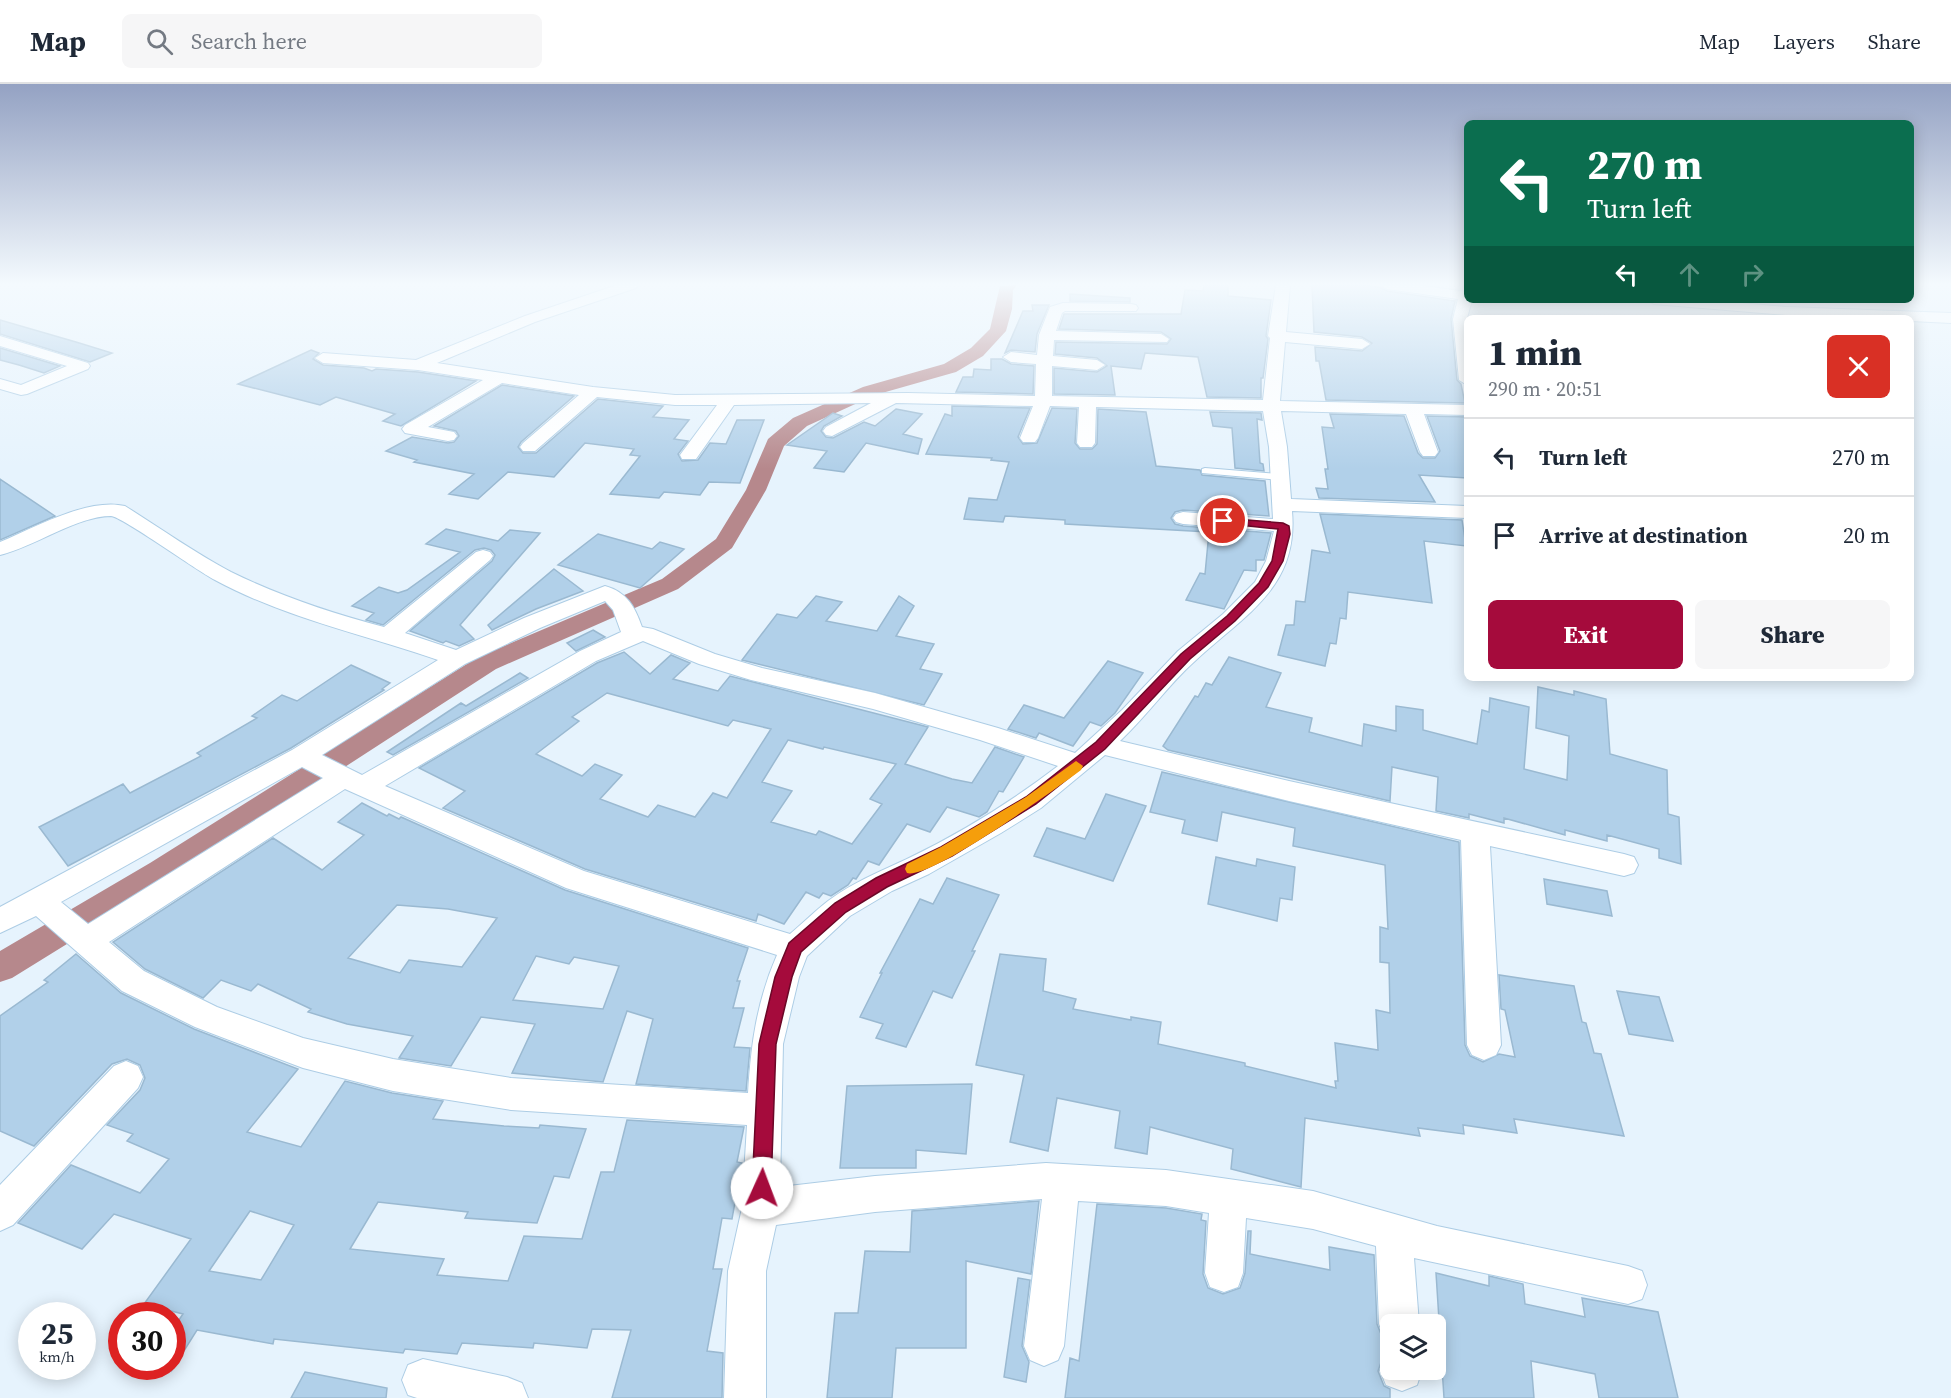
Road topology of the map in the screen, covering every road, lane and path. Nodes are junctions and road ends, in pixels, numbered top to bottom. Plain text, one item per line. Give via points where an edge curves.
1 (17, 346) edge
2 (464, 346) edge
3 (1046, 346) edge
4 (1275, 346) edge
5 (1011, 357) dead end
6 (323, 358) dead end
7 (1044, 361) junction
8 (418, 365) junction
9 (1097, 365) dead end
10 (499, 378) junction
11 (0, 384) edge
12 (593, 392) junction
13 (893, 398) junction
14 (728, 401) junction
15 (1043, 402) junction
16 (1088, 403) junction
17 (1271, 406) junction
18 (1413, 409) junction
19 (1464, 410) edge
20 (832, 431) dead end
21 (448, 436) dead end
22 (1029, 438) dead end
23 (1086, 443) dead end
24 (529, 447) dead end
25 (1429, 452) dead end
26 (689, 456) dead end
27 (1205, 471) dead end
28 (1279, 477) junction
29 (1464, 512) edge
30 (1282, 516) junction
31 (1184, 518) dead end
32 (0, 549) edge
33 (483, 555) dead end
34 (388, 635) junction
35 (634, 635) junction
36 (457, 659) junction
37 (1101, 746) junction
38 (1079, 764) junction
39 (331, 771) junction
40 (1475, 832) junction
41 (1624, 865) dead end
42 (45, 907) junction
43 (0, 921) edge
44 (81, 937) junction
45 (795, 948) junction
46 (1484, 1045) dead end
47 (126, 1077) dead end
48 (765, 1110) junction
49 (1062, 1182) junction
50 (1229, 1197) junction
51 (761, 1208) junction
52 (0, 1212) edge
53 (1394, 1233) junction
54 (1224, 1273) dead end
55 (1628, 1285) dead end
56 (1398, 1314) edge
57 (1044, 1346) dead end
58 (423, 1380) dead end
59 (507, 1398) edge
60 (745, 1398) edge

1 - 11 street via 82,366 21,390
2 - 8 street
3 - 7 street
4 - 17 street
5 - 7 street
6 - 8 street
7 - 9 street
7 - 15 street
8 - 10 street
10 - 12 street
10 - 21 street via 411,429
12 - 14 street
12 - 24 street
13 - 14 street
13 - 15 street
13 - 20 street
14 - 26 street
15 - 16 street
15 - 22 street
16 - 17 street
16 - 23 street
17 - 18 street
17 - 28 street
18 - 19 street
18 - 25 street
27 - 28 lane
28 - 30 street
29 - 30 street
30 - 31 street
30 - 37 street via 1284,534 1277,561 1264,585 1186,656
32 - 34 street via 91,512 118,510 221,575 264,596
33 - 34 street
34 - 36 street
35 - 36 street via 619,602 600,594
35 - 38 street via 652,636 759,675 875,701
35 - 39 street
36 - 39 street
37 - 38 street
37 - 40 street
38 - 45 street via 991,826 840,908
39 - 42 street
39 - 44 street
39 - 45 street via 576,879
40 - 41 street
40 - 46 street
42 - 43 street
42 - 44 street
44 - 48 street via 133,981 206,1017 303,1053 393,1075 511,1094
45 - 48 street via 783,977 768,1044
47 - 52 street
48 - 51 street
49 - 50 street via 1166,1188
49 - 51 street via 875,1194
49 - 57 street
50 - 53 street via 1313,1210
50 - 54 street
51 - 60 street via 747,1271
53 - 55 street
53 - 56 street
58 - 59 street

